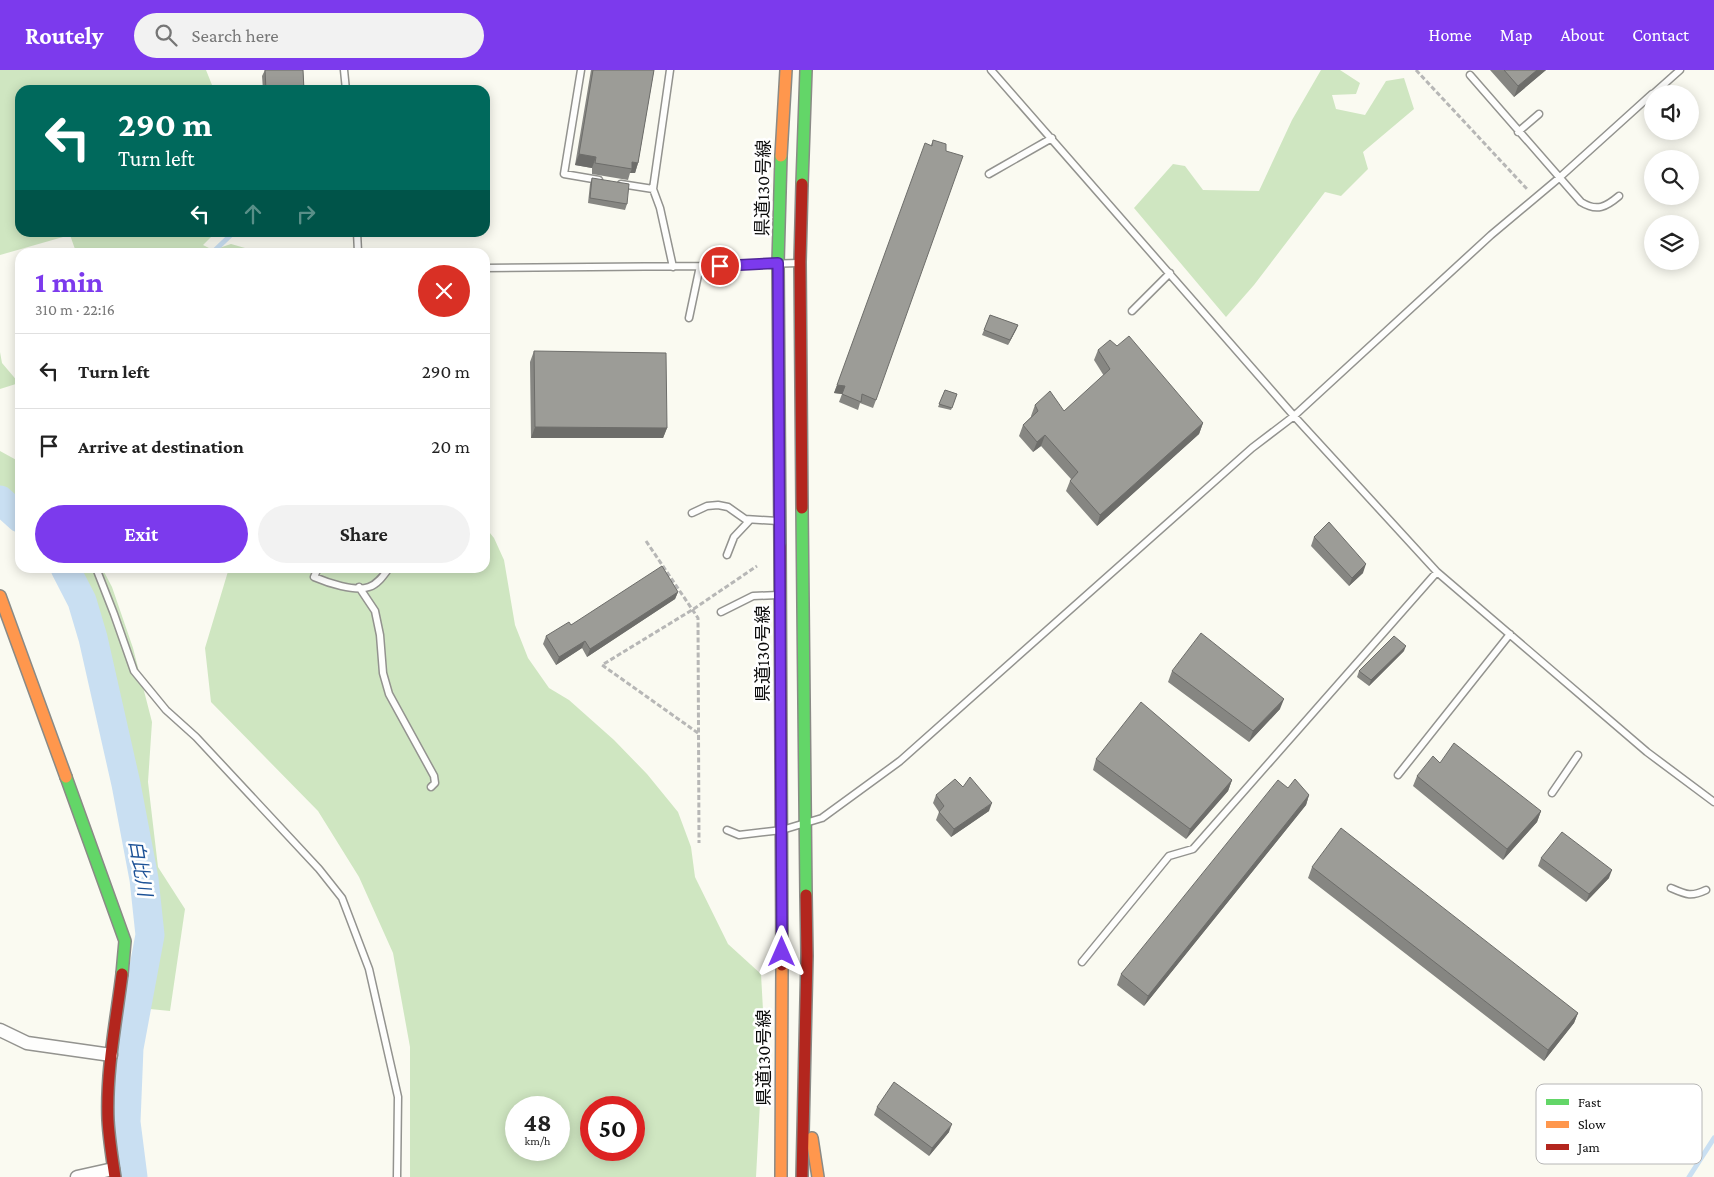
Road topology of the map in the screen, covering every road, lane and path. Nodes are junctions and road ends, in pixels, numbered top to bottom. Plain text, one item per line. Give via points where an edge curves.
1 (344, 70) edge
2 (581, 70) edge
3 (670, 70) edge
4 (786, 70) edge
5 (806, 70) edge
6 (991, 70) edge
7 (1416, 70) edge
8 (1680, 70) edge
9 (1470, 75) dead end
10 (346, 85) edge
11 (1663, 85) edge
12 (1644, 102) edge
13 (1539, 114) dead end
14 (1518, 132) junction
15 (1052, 138) junction
16 (989, 174) dead end
17 (1559, 178) junction
18 (608, 182) edge
19 (617, 183) edge
20 (653, 189) junction
21 (1527, 189) dead end
22 (1620, 196) dead end
23 (800, 262) junction
24 (778, 263) junction
25 (700, 266) junction
26 (673, 267) junction
27 (490, 268) edge
28 (1170, 273) junction
29 (1132, 311) dead end
30 (689, 318) dead end
31 (1294, 416) junction
32 (692, 514) dead end
33 (750, 520) junction
34 (780, 521) junction
35 (646, 541) dead end
36 (727, 555) dead end
37 (758, 566) dead end
38 (1436, 572) junction
39 (98, 573) edge
40 (316, 573) edge
41 (385, 573) edge
42 (359, 587) junction
43 (780, 595) junction
44 (0, 596) edge
45 (692, 610) junction
46 (721, 612) dead end
47 (1510, 634) junction
48 (698, 733) junction
49 (1578, 755) dead end
50 (1398, 775) dead end
51 (431, 787) dead end
52 (1552, 794) dead end
53 (1714, 802) edge
54 (806, 824) junction
55 (727, 830) dead end
56 (782, 830) junction
57 (699, 843) dead end
58 (1671, 888) dead end
59 (1706, 890) dead end
60 (1082, 962) dead end
61 (0, 1030) edge
62 (111, 1055) junction
63 (781, 1058) junction
64 (804, 1070) junction
65 (114, 1173) edge
66 (77, 1177) edge
67 (397, 1177) edge
68 (771, 1177) edge
69 (781, 1177) edge
70 (802, 1177) edge
71 (818, 1177) edge

1 - 10 lane
2 - 18 lane via 564,174
3 - 20 lane
4 - 24 main road, 県道130号線
5 - 23 main road
6 - 15 lane
7 - 21 path
8 - 11 lane
9 - 14 lane
12 - 17 lane
13 - 14 lane
14 - 17 lane
15 - 16 lane
15 - 28 lane
17 - 22 lane via 1590,208 1611,203
17 - 31 lane via 1491,235
19 - 20 lane
20 - 26 lane
23 - 24 lane
23 - 54 main road
24 - 25 lane
24 - 34 main road, 県道130号線
25 - 26 lane
25 - 30 lane
26 - 27 lane
28 - 29 lane
28 - 31 lane
31 - 38 lane
31 - 54 lane via 1252,448 900,761 822,818
32 - 33 lane via 707,506 718,505
33 - 34 lane
33 - 36 lane via 734,537
34 - 43 main road, 県道130号線
35 - 45 path
37 - 45 path
38 - 47 lane
38 - 60 lane via 1193,849 1169,856
39 - 67 lane via 134,671 166,710 196,737 342,898 369,969 398,1097
40 - 42 lane via 314,577 325,582
41 - 42 lane via 369,587
42 - 51 lane via 375,612 389,694 434,776 435,783
43 - 46 lane via 753,596
43 - 56 main road, 県道130号線
44 - 62 main road via 125,941
45 - 48 path via 698,618
45 - 48 path via 602,665
47 - 50 lane
47 - 53 lane via 1647,752
48 - 57 path
49 - 52 lane
54 - 56 lane
54 - 64 main road
55 - 56 lane via 739,835
56 - 63 main road, 県道130号線
58 - 59 lane via 1686,895
61 - 62 street via 27,1043
62 - 65 main road via 108,1134
63 - 68 main road via 774,1107
63 - 69 main road, 県道130号線
64 - 70 main road
64 - 71 main road
65 - 66 street

